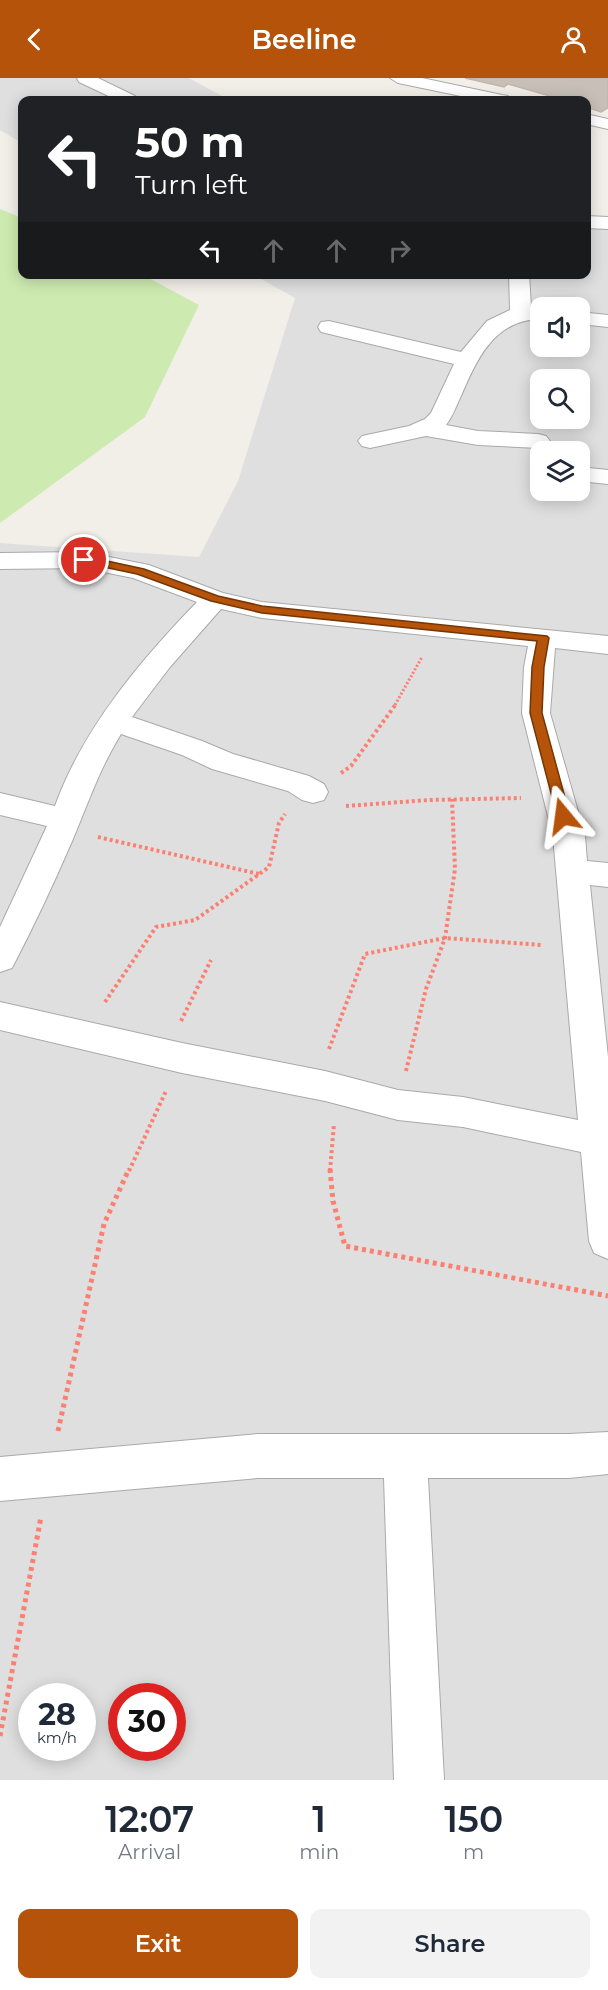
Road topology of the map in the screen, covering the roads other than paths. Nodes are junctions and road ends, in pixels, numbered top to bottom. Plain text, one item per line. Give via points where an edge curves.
1 (86, 78) edge
2 (398, 78) edge
3 (121, 96) edge
4 (483, 96) edge
5 (591, 120) edge
6 (608, 124) edge
7 (591, 222) edge
8 (608, 223) edge
9 (520, 279) edge
10 (530, 313) edge
11 (590, 319) edge
12 (608, 321) edge
13 (329, 327) dead end
14 (467, 360) junction
15 (427, 429) junction
16 (370, 441) dead end
17 (538, 441) dead end
18 (590, 475) edge
19 (608, 477) edge
20 (0, 561) edge
21 (215, 599) junction
22 (543, 638) junction
23 (608, 645) edge
24 (115, 722) junction
25 (313, 792) road end
26 (0, 804) edge
27 (64, 824) junction
28 (573, 872) junction
29 (608, 875) edge
30 (0, 958) edge
31 (0, 1016) edge
32 (603, 1140) edge
33 (608, 1241) edge
34 (608, 1453) edge
35 (405, 1455) junction
36 (0, 1479) edge
37 (418, 1780) edge

1 - 3 street
2 - 4 street
5 - 6 street
7 - 8 street
9 - 10 street
10 - 14 street via 511,316 490,328
11 - 12 street
13 - 14 street
14 - 15 street via 439,419
15 - 16 street
15 - 17 street via 478,438
18 - 19 street
20 - 21 street via 84,560 140,571
21 - 22 street via 262,610
21 - 24 street via 175,639
22 - 23 street
22 - 28 street via 536,713 569,836
24 - 25 street via 223,762 297,783
24 - 27 street via 82,776
26 - 27 street
27 - 30 street
28 - 29 street
28 - 32 street
31 - 32 street via 398,1105 464,1112
32 - 33 street
34 - 35 street
35 - 36 street via 258,1456
35 - 37 street

